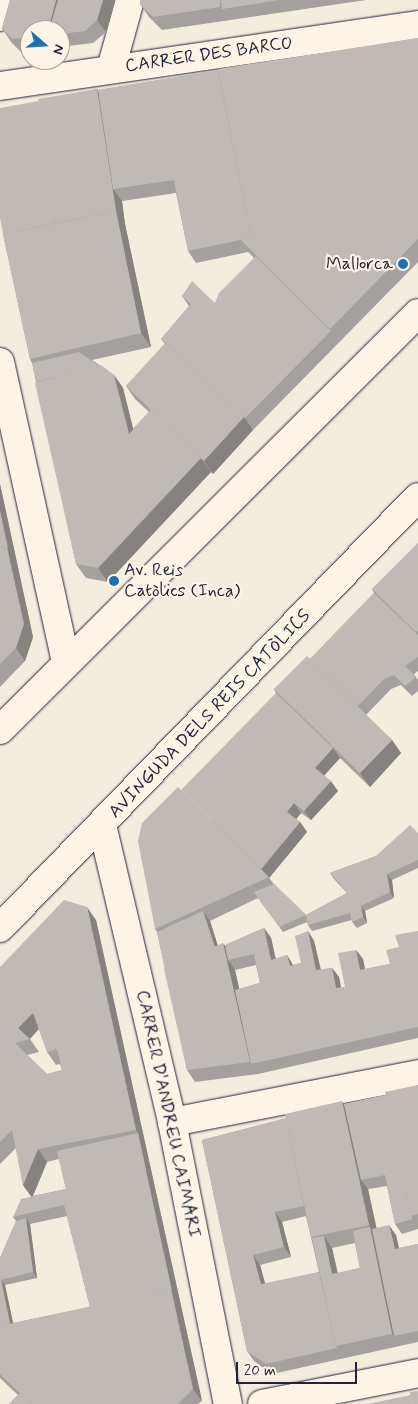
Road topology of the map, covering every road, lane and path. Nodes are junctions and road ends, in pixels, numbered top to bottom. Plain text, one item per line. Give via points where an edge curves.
1 (4, 0) edge
2 (130, 0) edge
3 (0, 17) edge
4 (418, 25) edge
5 (111, 69) junction
6 (0, 86) edge
7 (418, 313) edge
8 (0, 362) edge
9 (418, 498) edge
10 (66, 662) junction
11 (0, 730) edge
12 (102, 825) junction
13 (0, 928) edge
14 (418, 1074) edge
15 (172, 1122) junction
16 (418, 1373) edge
17 (228, 1404) edge
18 (262, 1404) edge

1 - 3 street
2 - 5 street
4 - 5 street, CARRER DES BARCO
5 - 6 street, CARRER DES BARCO
7 - 10 street
8 - 10 street
9 - 12 street, AVINGUDA DELS REIS CATÒLICS
10 - 11 street
12 - 13 street, AVINGUDA DELS REIS CATÒLICS
12 - 15 street, CARRER D'ANDREU CAIMARI
14 - 15 street
15 - 17 street, CARRER D'ANDREU CAIMARI
16 - 18 street

